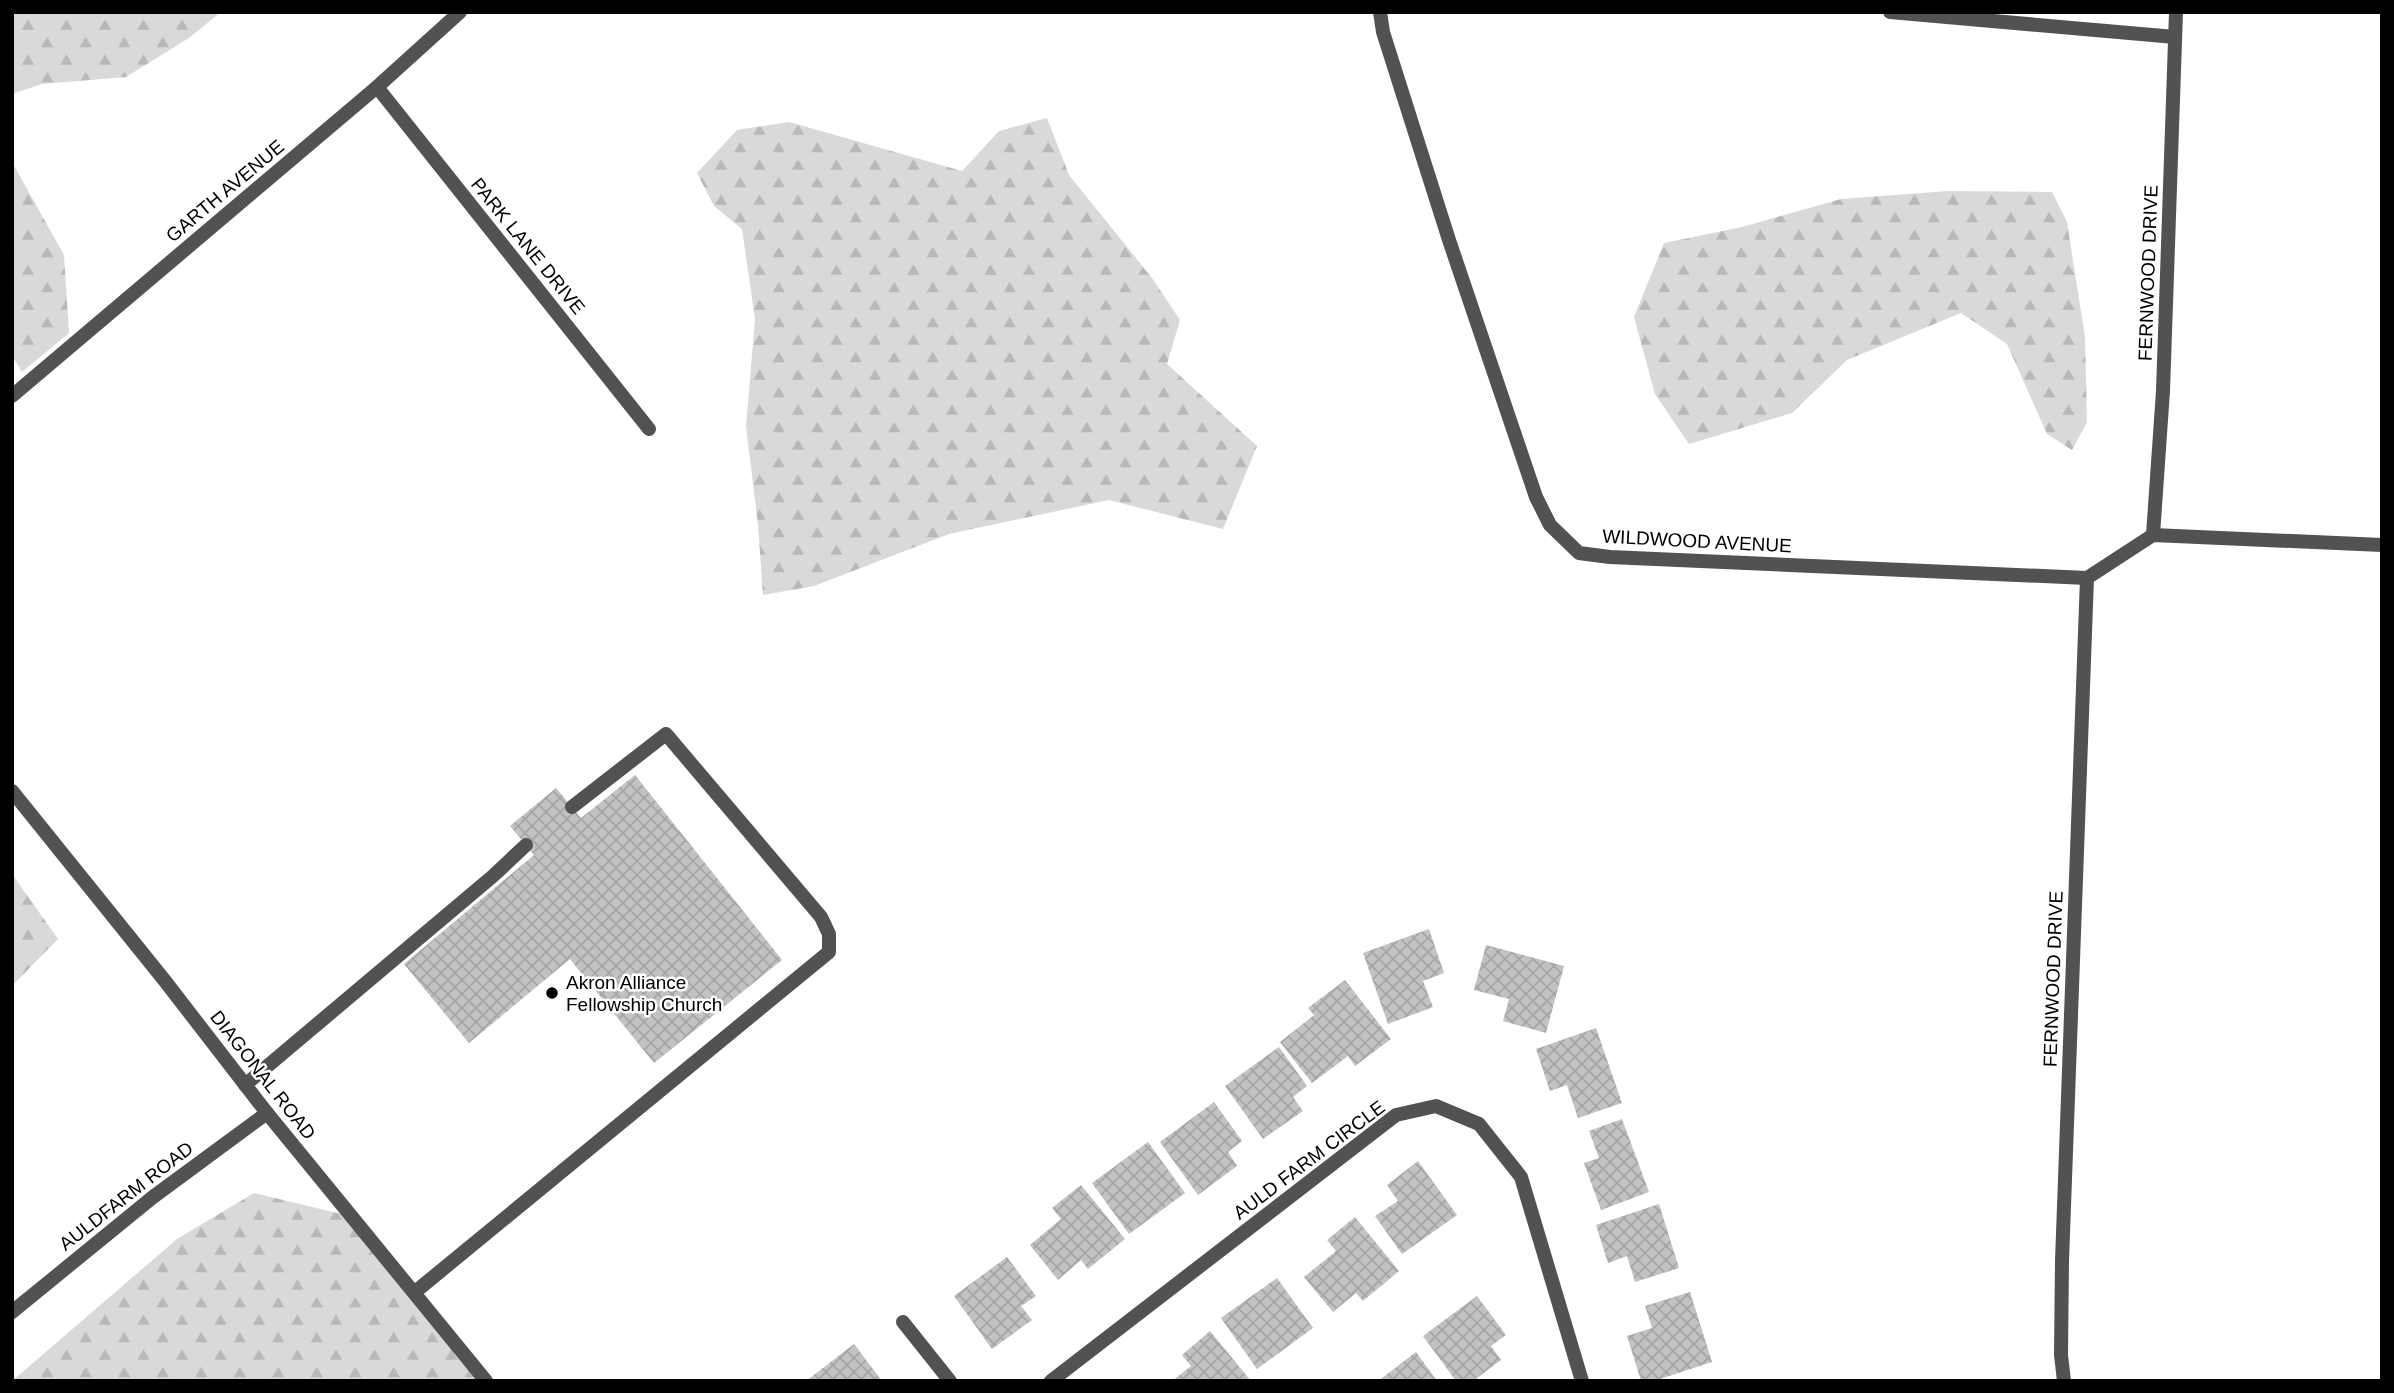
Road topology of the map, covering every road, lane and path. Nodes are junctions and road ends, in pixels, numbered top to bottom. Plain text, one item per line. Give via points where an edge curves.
1 (460, 12) edge
2 (1380, 12) edge
3 (1890, 12) edge
4 (2176, 12) edge
5 (2175, 37) junction
6 (377, 87) junction
7 (12, 396) edge
8 (649, 429) dead end
9 (2153, 536) junction
10 (2382, 545) edge
11 (2087, 578) junction
12 (12, 791) edge
13 (572, 807) dead end
14 (526, 845) dead end
15 (245, 1085) junction
16 (267, 1113) junction
17 (415, 1292) junction
18 (12, 1312) edge
19 (904, 1322) dead end
20 (1578, 1379) edge
21 (486, 1381) edge
22 (950, 1381) edge
23 (1051, 1381) edge
24 (2064, 1381) edge

1 - 6 street, GARTH AVENUE
2 - 11 street, WILDWOOD AVENUE via 1382,32 1444,227 1536,497 1550,525 1579,553
3 - 5 street
4 - 5 street, FERNWOOD DRIVE
5 - 9 street, FERNWOOD DRIVE via 2163,391
6 - 7 street, GARTH AVENUE
6 - 8 street, PARK LANE DRIVE
9 - 10 street
9 - 11 street
11 - 24 street, FERNWOOD DRIVE via 2062,1261
12 - 15 street, DIAGONAL ROAD
13 - 17 street via 666,734 821,917 829,952
14 - 15 street
15 - 16 street, DIAGONAL ROAD
16 - 17 street, DIAGONAL ROAD
16 - 18 street, AULDFARM ROAD via 153,1197
17 - 21 street, DIAGONAL ROAD
19 - 22 street
20 - 23 street, AULD FARM CIRCLE via 1521,1177 1479,1124 1436,1106 1396,1115

